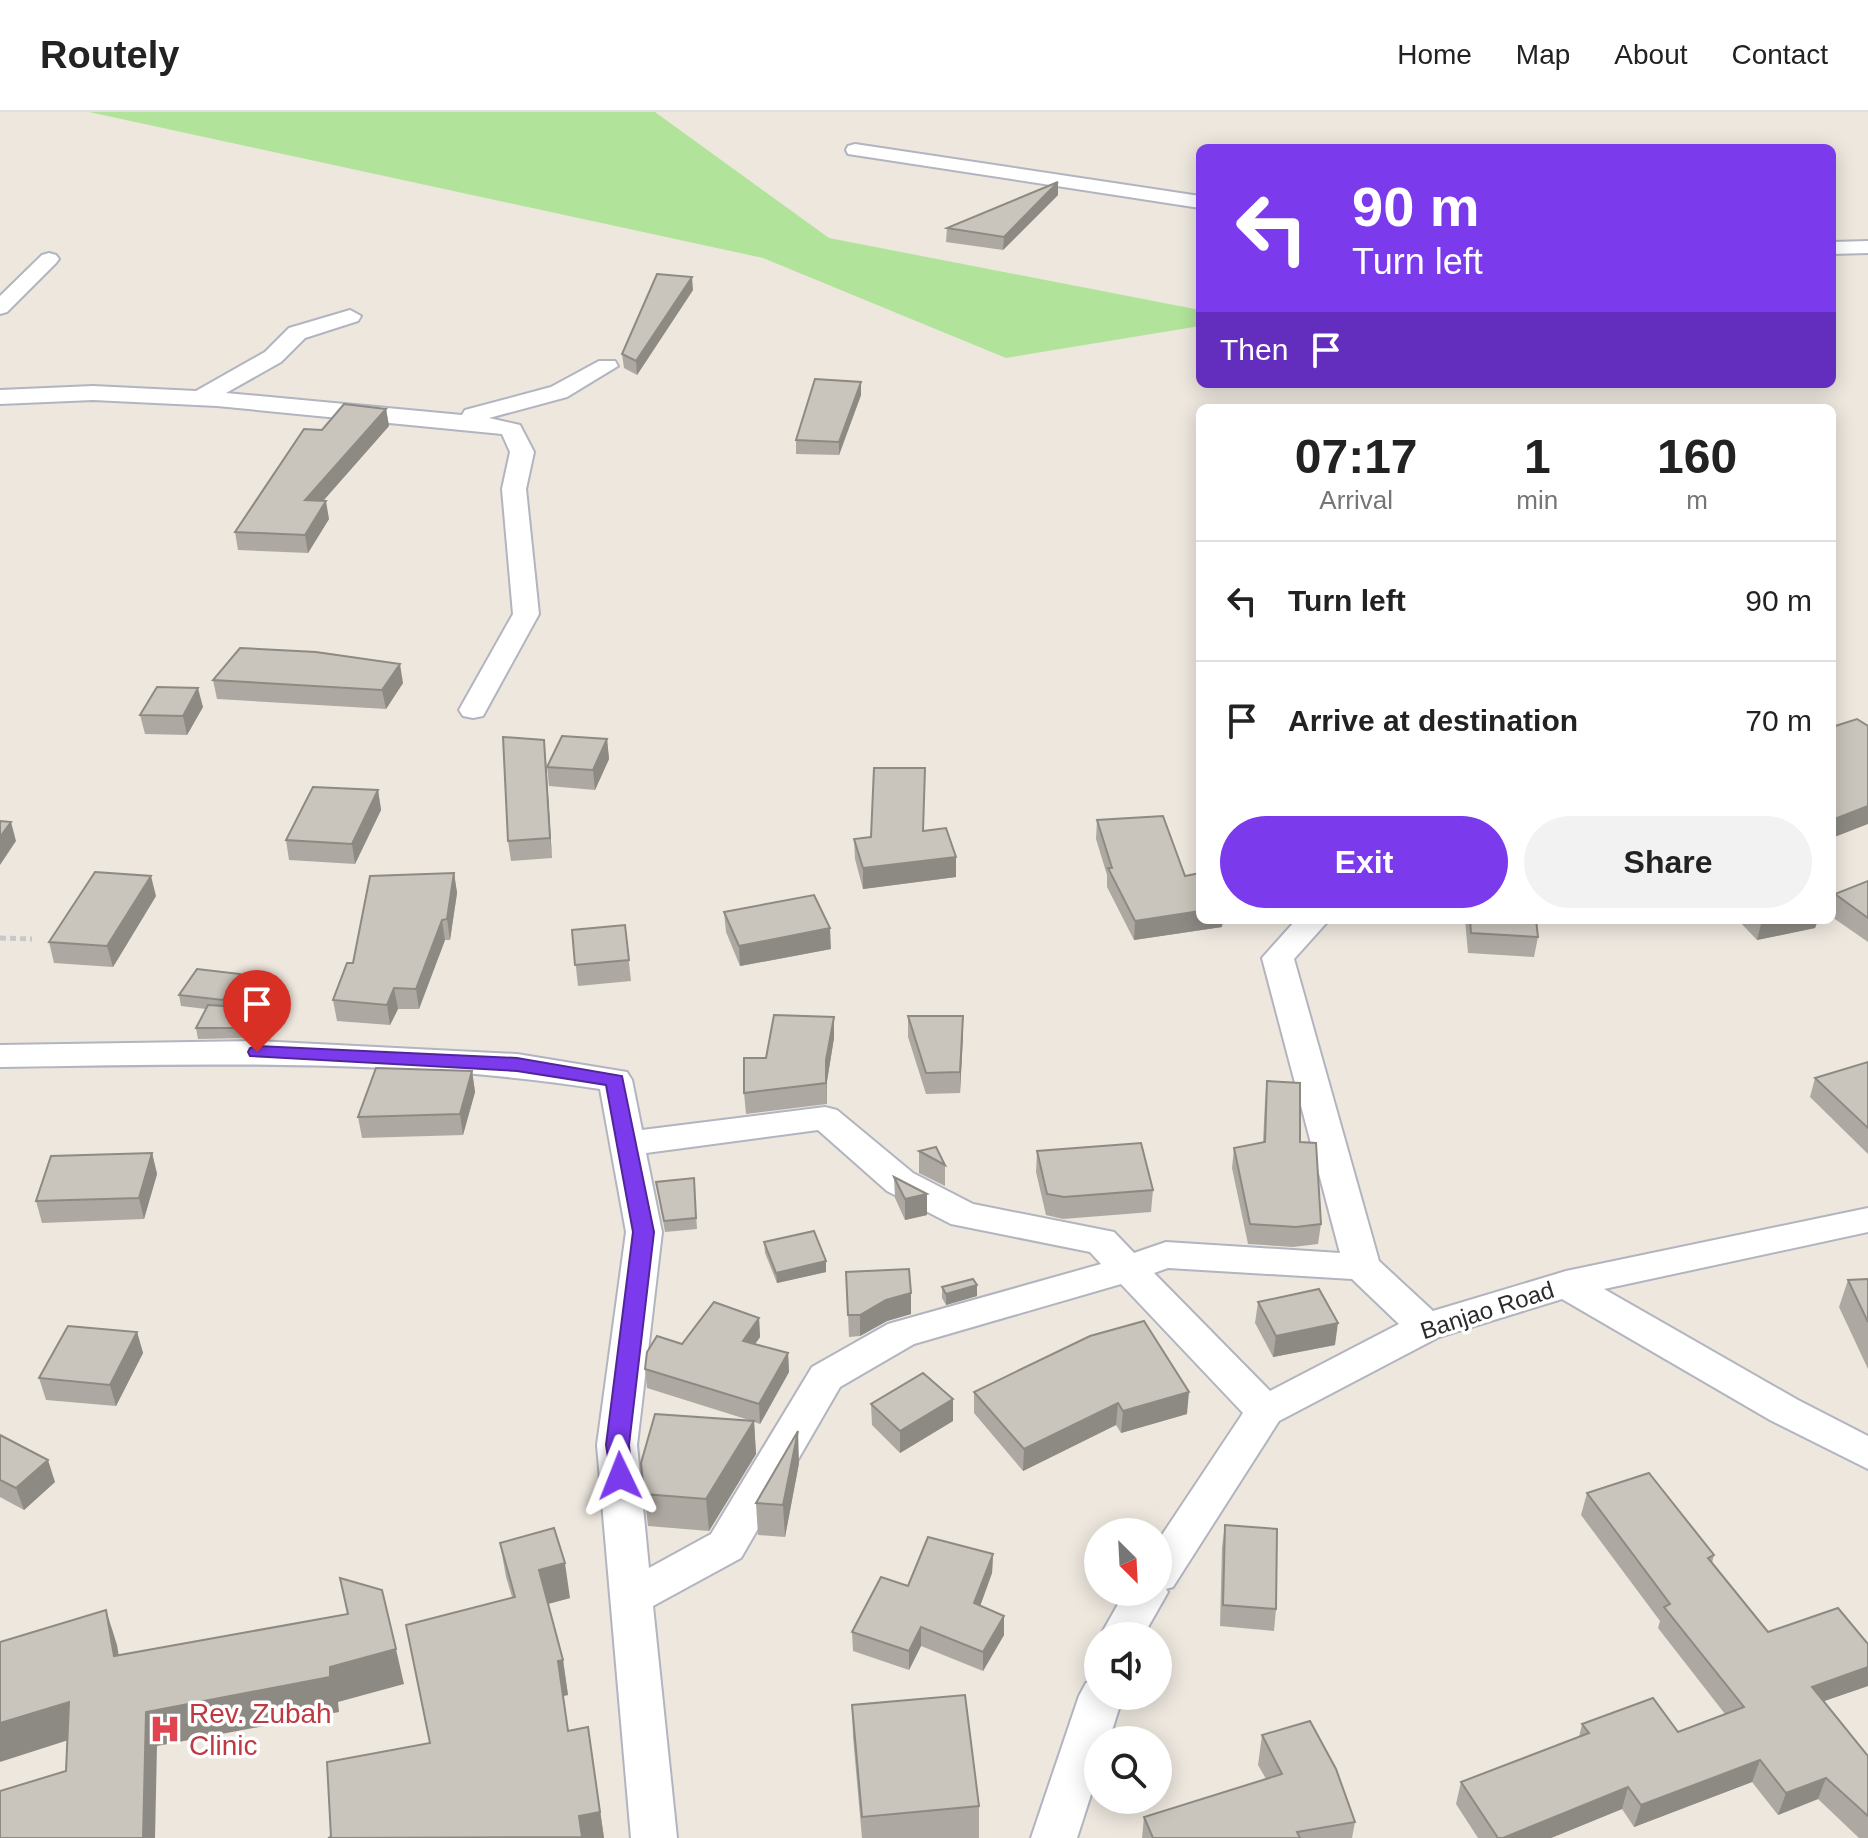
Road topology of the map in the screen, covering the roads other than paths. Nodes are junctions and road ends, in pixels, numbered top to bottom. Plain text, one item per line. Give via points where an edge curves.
1 (855, 150) dead end
2 (1196, 201) edge
3 (1868, 247) edge
4 (1836, 248) edge
5 (49, 259) dead end
6 (0, 308) edge
7 (350, 316) dead end
8 (607, 366) dead end
9 (0, 397) edge
10 (201, 398) junction
11 (446, 421) junction
12 (473, 710) dead end
13 (1309, 924) edge
14 (0, 1056) edge
15 (627, 1144) junction
16 (1868, 1220) edge
17 (1362, 1267) junction
18 (1128, 1269) junction
19 (1566, 1284) junction
20 (1426, 1327) junction
21 (1265, 1411) junction
22 (1868, 1454) edge
23 (1172, 1554) edge
24 (632, 1598) junction
25 (1096, 1710) edge
26 (654, 1838) edge
27 (1054, 1838) edge

1 - 2 street
3 - 4 street
5 - 6 street
7 - 10 street via 297,333 273,357
8 - 11 street via 559,392
9 - 10 street via 93,393
10 - 11 street
11 - 12 street via 502,426 516,435 522,452 514,489 526,614
13 - 17 street via 1278,958
14 - 15 street via 257,1052 517,1065 615,1080
15 - 18 street via 825,1118 900,1182 964,1215 1101,1241
15 - 24 street via 644,1232 617,1445
16 - 19 street, Banjao Road
17 - 18 street via 1166,1255
17 - 20 street
18 - 21 street
18 - 24 street via 901,1334 826,1377 726,1546
19 - 20 street, Banjao Road
19 - 22 street
20 - 21 street, Banjao Road
21 - 23 street, Banjao Road
24 - 26 street
25 - 27 street

